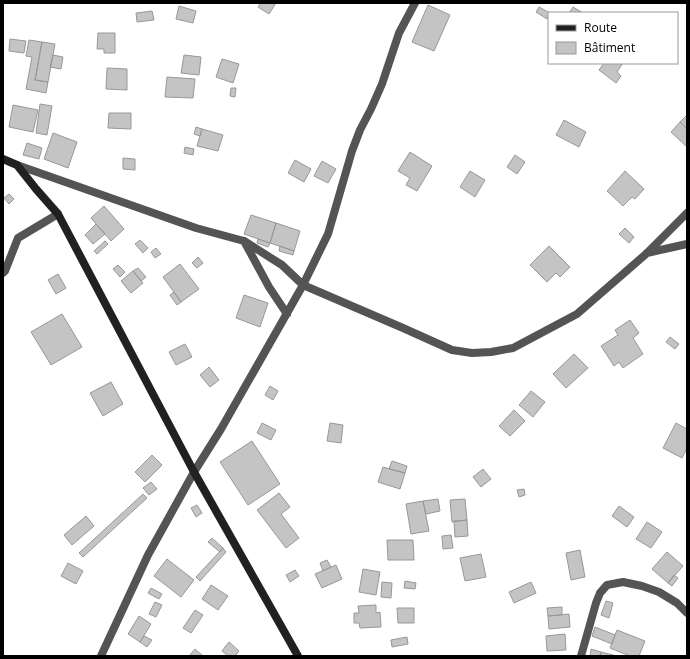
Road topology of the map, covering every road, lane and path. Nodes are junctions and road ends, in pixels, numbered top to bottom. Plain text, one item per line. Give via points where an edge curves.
1 (414, 3) edge
2 (3, 159) edge
3 (17, 165) junction
4 (687, 213) edge
5 (58, 214) junction
6 (244, 241) junction
7 (687, 244) edge
8 (646, 254) junction
9 (3, 273) edge
10 (303, 285) junction
11 (287, 314) junction
12 (194, 472) junction
13 (687, 613) edge
14 (100, 656) edge
15 (298, 656) edge
16 (581, 656) edge

1 - 10 street via 399,33 382,84 352,151 328,234
2 - 3 street
3 - 5 street
3 - 6 street via 196,228
4 - 8 street
5 - 9 street via 18,238
5 - 12 street
6 - 10 street via 282,265
6 - 11 street
7 - 8 street
8 - 10 street via 577,314 513,348 491,352 452,350
10 - 11 street
11 - 12 street
12 - 14 street via 148,555
12 - 15 street
13 - 16 street via 659,592 642,586 623,582 607,585 596,603

